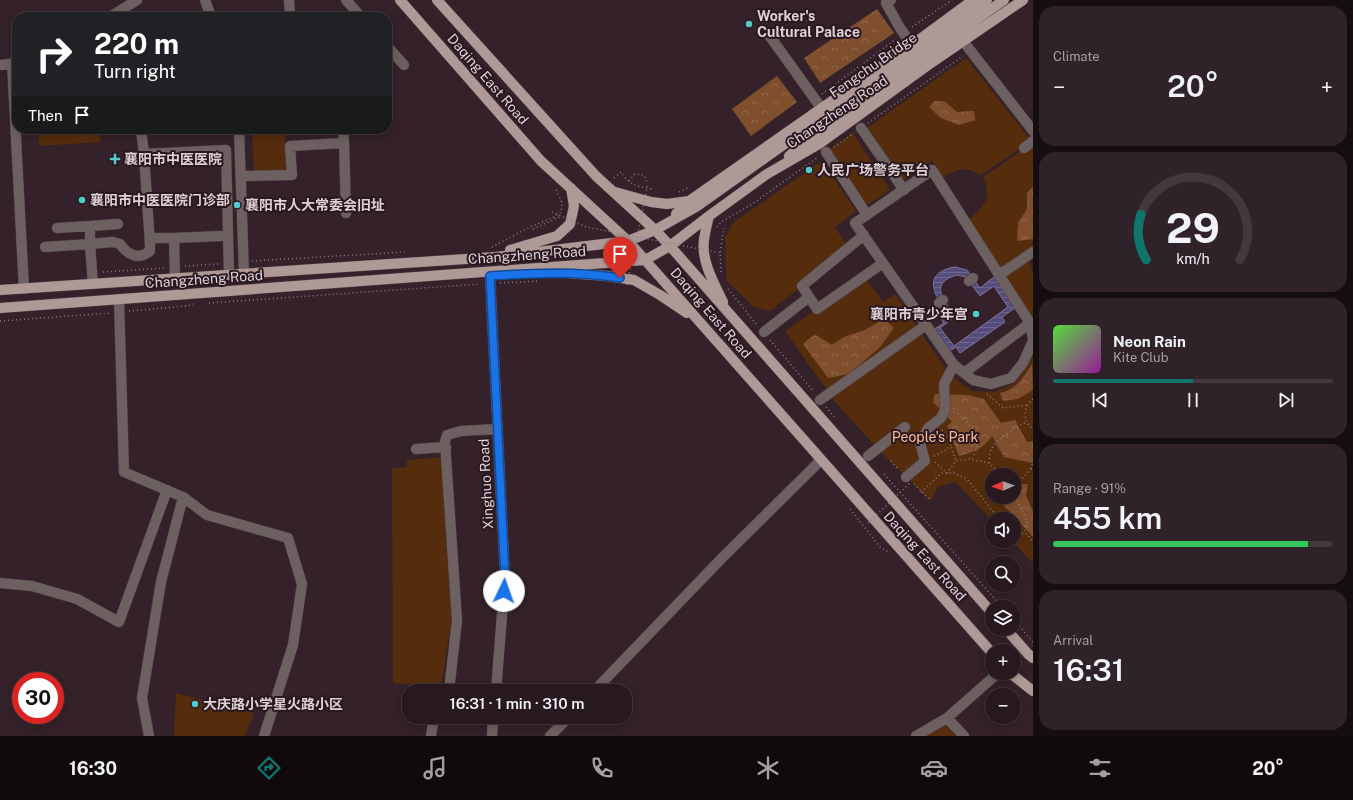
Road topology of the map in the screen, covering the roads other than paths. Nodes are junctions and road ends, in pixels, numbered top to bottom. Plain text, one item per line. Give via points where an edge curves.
1 (137, 0) edge
2 (205, 0) edge
3 (289, 0) edge
4 (346, 0) edge
5 (400, 0) edge
6 (437, 0) edge
7 (891, 0) edge
8 (973, 0) edge
9 (987, 0) edge
10 (1004, 0) edge
11 (1024, 0) edge
12 (125, 12) edge
13 (209, 12) edge
14 (290, 12) edge
15 (357, 12) edge
16 (769, 35) dead end
17 (964, 41) junction
18 (912, 45) junction
19 (392, 52) edge
20 (12, 63) edge
21 (0, 65) edge
22 (404, 65) dead end
23 (822, 109) junction
24 (819, 126) junction
25 (860, 128) dead end
26 (1033, 131) edge
27 (16, 134) edge
28 (142, 134) edge
29 (239, 134) edge
30 (343, 134) edge
31 (1033, 140) edge
32 (344, 143) junction
33 (1024, 148) dead end
34 (826, 152) dead end
35 (144, 154) junction
36 (767, 174) junction
37 (241, 176) junction
38 (571, 188) junction
39 (904, 190) junction
40 (612, 191) junction
41 (692, 204) junction
42 (346, 214) dead end
43 (867, 215) junction
44 (709, 216) junction
45 (118, 224) dead end
46 (90, 226) junction
47 (57, 228) dead end
48 (654, 230) junction
49 (864, 235) junction
50 (220, 236) dead end
51 (156, 238) dead end
52 (174, 238) junction
53 (632, 239) junction
54 (90, 244) junction
55 (670, 246) junction
56 (45, 247) dead end
57 (1033, 252) edge
58 (496, 257) junction
59 (646, 260) junction
60 (883, 262) junction
61 (244, 274) junction
62 (229, 275) junction
63 (441, 275) junction
64 (999, 275) junction
65 (175, 278) junction
66 (490, 280) junction
67 (92, 284) junction
68 (24, 289) junction
69 (0, 290) edge
70 (809, 297) junction
71 (119, 300) junction
72 (0, 308) edge
73 (731, 316) junction
74 (698, 320) junction
75 (1030, 323) junction
76 (926, 325) junction
77 (764, 332) dead end
78 (1033, 340) edge
79 (954, 365) junction
80 (964, 373) junction
81 (820, 400) dead end
82 (905, 427) dead end
83 (497, 429) junction
84 (446, 447) junction
85 (416, 449) dead end
86 (868, 456) dead end
87 (821, 460) junction
88 (908, 479) road end
89 (167, 490) junction
90 (183, 497) junction
91 (0, 583) edge
92 (985, 605) edge
93 (1012, 636) edge
94 (985, 645) edge
95 (1033, 658) edge
96 (990, 680) edge
97 (1019, 680) edge
98 (450, 684) edge
99 (497, 684) edge
100 (601, 684) edge
101 (1033, 691) edge
102 (947, 718) junction
103 (433, 724) edge
104 (493, 724) edge
105 (562, 724) edge
106 (149, 736) edge
107 (264, 736) edge
108 (432, 736) edge
109 (492, 736) edge
110 (550, 736) edge
111 (916, 736) edge
112 (964, 736) edge

1 - 12 street
2 - 13 street
3 - 14 street
4 - 15 street
5 - 38 main road, Daqing East Road via 541,161
6 - 40 main road, Daqing East Road
7 - 18 street via 886,3
8 - 18 main road, Changzheng Road
9 - 24 main road, Fengchu Bridge
10 - 24 main road, Fengchu Bridge
11 - 17 main road, Changzheng Road
16 - 23 street
17 - 26 street
17 - 36 main road, Changzheng Road via 819,144
18 - 23 main road, Changzheng Road
19 - 22 street
20 - 21 street
23 - 41 main road, Changzheng Road
24 - 36 main road, Fengchu Bridge
24 - 41 main road, Fengchu Bridge
25 - 39 street
27 - 68 street
28 - 35 street
29 - 37 street
30 - 32 street
31 - 33 street
32 - 37 street via 290,146 292,175
32 - 42 street
34 - 43 street
35 - 54 street via 150,251 145,255 135,255 127,253 120,244 112,242
35 - 62 street via 226,150
36 - 44 main road, Changzheng Road
37 - 61 street
38 - 53 main road, Daqing East Road
38 - 58 main road via 574,206 570,224 557,236
39 - 43 street
39 - 64 street via 932,170
40 - 41 main road via 651,202
40 - 48 main road, Daqing East Road
41 - 48 main road, Changzheng Road via 665,225
43 - 49 street via 855,223
44 - 55 main road, Changzheng Road
44 - 73 main road via 704,242 706,262
45 - 46 street
46 - 47 street
46 - 54 street
48 - 53 main road, Changzheng Road
48 - 55 main road, Daqing East Road
49 - 60 street
49 - 70 street via 802,286
50 - 52 street
51 - 52 street
52 - 65 street
53 - 58 main road, Changzheng Road
53 - 59 main road, Daqing East Road
54 - 56 street
54 - 67 street
55 - 59 main road, Changzheng Road
55 - 73 main road, Daqing East Road
57 - 64 street
58 - 61 main road, Changzheng Road
59 - 63 main road, Changzheng Road
59 - 74 main road, Daqing East Road
60 - 70 street via 817,309
60 - 76 street
61 - 62 main road, Changzheng Road
62 - 65 main road, Changzheng Road
63 - 66 main road
63 - 71 main road, Changzheng Road
64 - 75 street
65 - 67 main road, Changzheng Road
66 - 74 main road via 527,274 568,273 634,280
66 - 83 street, Xinghuo Road
67 - 68 main road, Changzheng Road
68 - 69 main road, Changzheng Road
70 - 77 street
71 - 72 main road, Changzheng Road
71 - 89 street via 124,472
73 - 92 main road, Daqing East Road
74 - 87 main road, Daqing East Road
75 - 78 street
75 - 80 street
76 - 79 street
76 - 81 street
78 - 80 street via 1023,363 1010,378 991,384 973,380
79 - 80 street
79 - 88 street via 944,384 945,410 941,418 928,428 920,443 925,461
82 - 86 street
83 - 84 street via 447,435
83 - 99 street, Xinghuo Road via 505,577
84 - 85 street
84 - 98 street via 457,620
87 - 94 main road, Daqing East Road
87 - 100 street
89 - 90 street
89 - 91 street via 119,622 77,599 32,586
90 - 106 street via 161,582 142,698
90 - 107 street via 207,515 288,538 302,584 293,645
93 - 95 main road
96 - 102 street
97 - 101 main road
102 - 111 street
102 - 112 street
103 - 108 street
104 - 109 street
105 - 110 street

